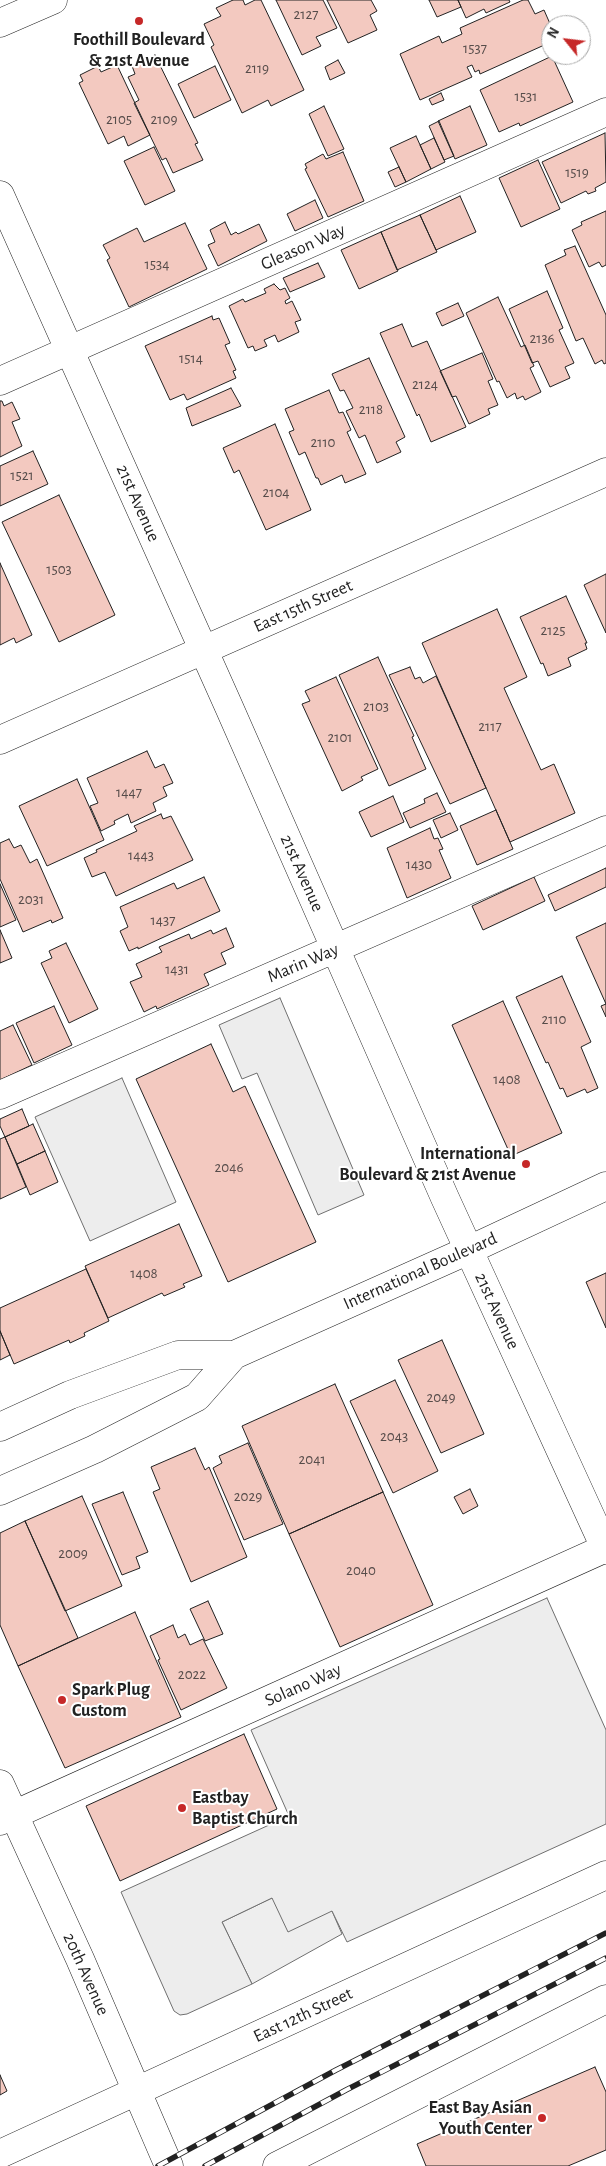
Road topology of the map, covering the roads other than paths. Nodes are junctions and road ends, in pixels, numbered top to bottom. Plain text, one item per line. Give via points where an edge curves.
1 (53, 0) edge
2 (0, 23) edge
3 (606, 112) edge
4 (0, 195) edge
5 (70, 351) junction
6 (0, 381) edge
7 (606, 472) edge
8 (204, 650) junction
9 (0, 740) edge
10 (606, 830) edge
11 (336, 950) junction
12 (0, 1095) edge
13 (606, 1186) edge
14 (469, 1250) junction
15 (234, 1355) junction
16 (0, 1427) edge
17 (0, 1491) edge
18 (606, 1549) edge
19 (0, 1784) edge
20 (7, 1818) edge
21 (606, 1875) edge
22 (606, 1999) edge
23 (138, 2091) junction
24 (0, 2154) edge
25 (169, 2166) edge
26 (276, 2166) edge

1 - 2 street
3 - 5 street, Gleason Way
4 - 5 street, 21st Avenue
5 - 6 street, Gleason Way
5 - 8 street, 21st Avenue
7 - 8 street, East 15th Street
8 - 9 street, East 15th Street
8 - 11 street, 21st Avenue
10 - 11 street, Marin Way
11 - 12 street, Marin Way
11 - 14 street, 21st Avenue
13 - 14 street, International Boulevard
14 - 15 street, International Boulevard
14 - 18 street, 21st Avenue
15 - 16 street, International Boulevard via 178,1355 70,1395
15 - 17 street, International Boulevard via 197,1397 96,1449
18 - 20 street, Solano Way
19 - 20 street, 20th Avenue
20 - 23 street, 20th Avenue
21 - 23 street, East 12th Street
22 - 26 street
23 - 24 street, East 12th Street
23 - 25 street, 20th Avenue

